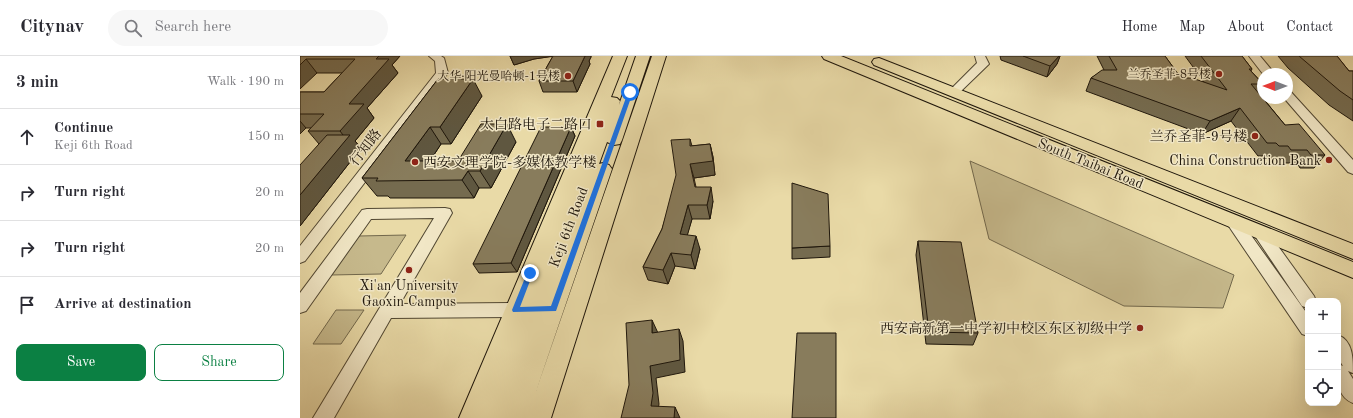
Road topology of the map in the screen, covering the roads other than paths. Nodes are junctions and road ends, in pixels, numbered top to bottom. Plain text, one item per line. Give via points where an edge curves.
1 (434, 56) edge
2 (620, 56) edge
3 (628, 56) edge
4 (643, 56) edge
5 (659, 56) edge
6 (829, 56) edge
7 (864, 56) edge
8 (980, 56) edge
9 (1254, 56) edge
10 (1264, 68) edge
11 (954, 92) junction
12 (1293, 101) edge
13 (1353, 169) edge
14 (1233, 221) junction
15 (1260, 232) junction
16 (1353, 252) edge
17 (300, 257) edge
18 (1353, 270) edge
19 (1306, 298) edge
20 (300, 306) edge
21 (515, 310) junction
22 (545, 310) junction
23 (387, 311) junction
24 (1305, 325) edge
25 (1341, 347) edge
26 (1353, 364) edge
27 (1341, 376) edge
28 (1353, 394) edge
29 (323, 418) edge
30 (470, 418) edge
31 (494, 418) edge
32 (515, 418) edge
33 (539, 418) edge

1 - 17 street, 行知路 via 440,60 442,73
2 - 21 main road
3 - 22 main road, Keji 6th Road
4 - 22 main road, Keji 6th Road
5 - 33 main road
6 - 14 main road, South Taibai Road
7 - 11 main road, South Taibai Road
8 - 11 street via 983,64
9 - 10 street
11 - 16 main road, South Taibai Road
12 - 13 street
14 - 15 main road, South Taibai Road
14 - 24 street
15 - 18 main road, South Taibai Road
15 - 19 street
20 - 23 street via 367,214 445,213
21 - 22 street
21 - 23 street
21 - 30 main road
22 - 31 main road, Keji 6th Road
22 - 32 main road, Keji 6th Road
23 - 29 street
25 - 26 street
27 - 28 street

